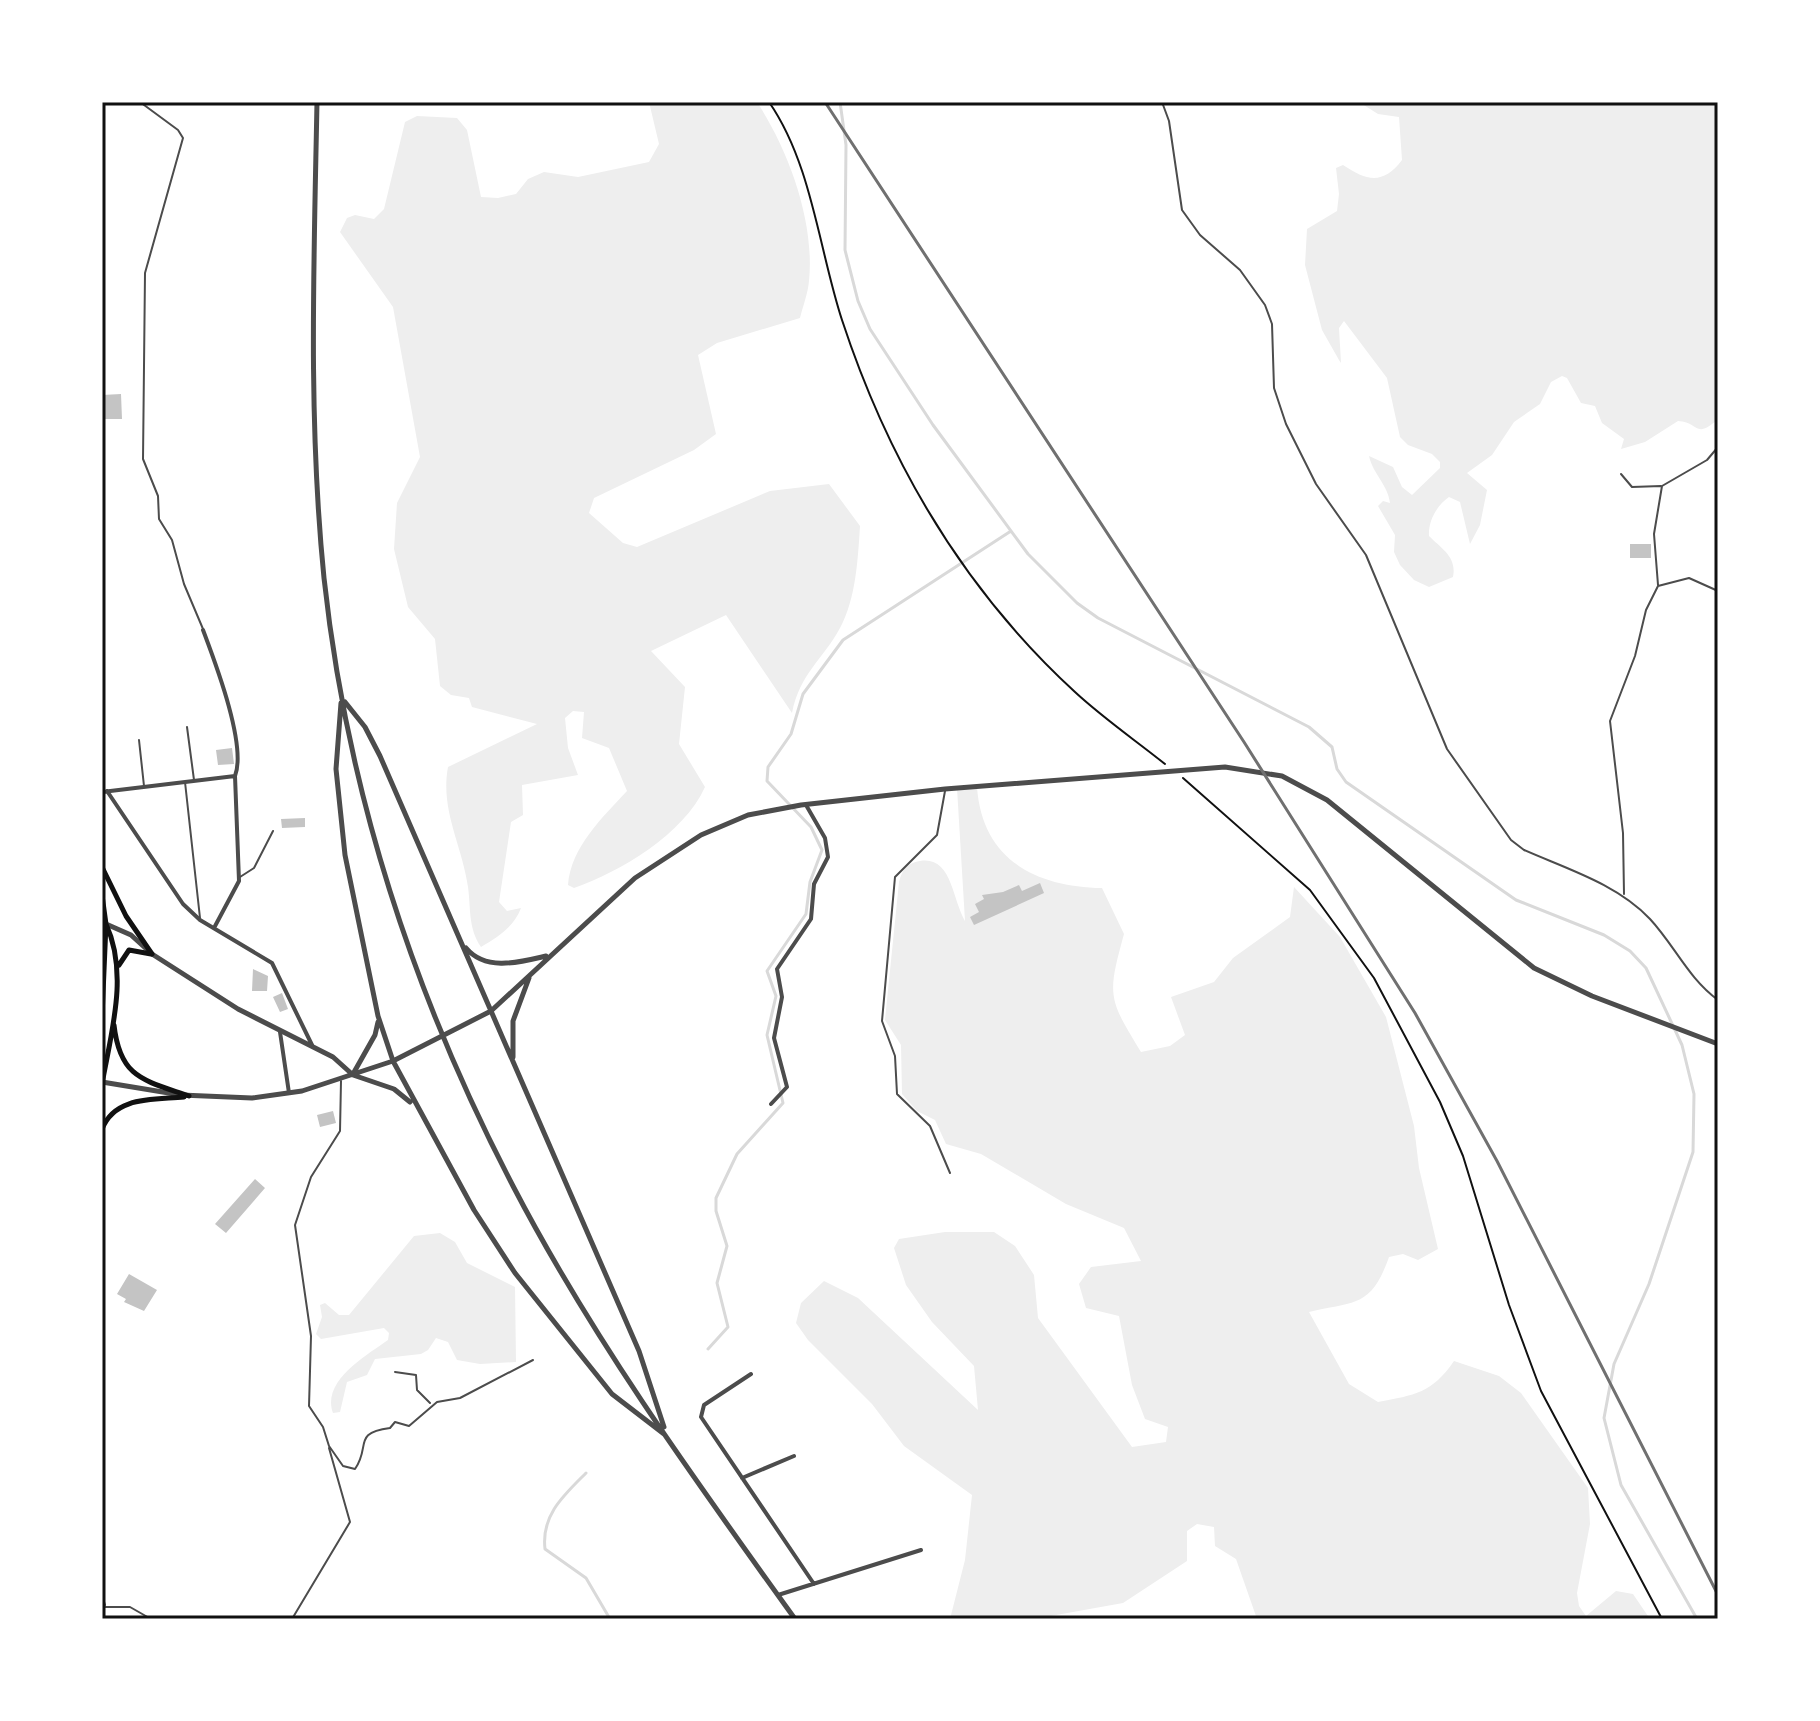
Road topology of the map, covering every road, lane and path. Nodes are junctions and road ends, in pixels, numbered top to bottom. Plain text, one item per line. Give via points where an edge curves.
1 (140, 102) edge
2 (317, 102) edge
3 (769, 102) edge
4 (1162, 102) edge
5 (1718, 447) edge
6 (1621, 474) dead end
7 (1662, 486) junction
8 (1658, 586) junction
9 (1718, 591) edge
10 (203, 630) joint
11 (341, 698) junction
12 (187, 727) dead end
13 (139, 740) dead end
14 (1174, 770) junction
15 (235, 776) junction
16 (194, 781) junction
17 (185, 782) junction
18 (145, 787) junction
19 (945, 789) junction
20 (105, 792) edge
21 (804, 805) junction
22 (273, 831) dead end
23 (102, 867) edge
24 (239, 878) junction
25 (102, 895) edge
26 (1624, 895) junction
27 (200, 920) junction
28 (106, 924) junction
29 (213, 928) junction
30 (102, 934) edge
31 (462, 944) junction
32 (152, 954) junction
33 (547, 956) junction
34 (118, 971) junction
35 (531, 973) junction
36 (1718, 1000) edge
37 (491, 1011) junction
38 (378, 1016) junction
39 (102, 1017) edge
40 (113, 1017) junction
41 (280, 1032) junction
42 (1718, 1044) edge
43 (313, 1047) junction
44 (393, 1061) junction
45 (513, 1063) junction
46 (353, 1075) junction
47 (341, 1079) junction
48 (102, 1083) edge
49 (289, 1094) junction
50 (189, 1096) junction
51 (771, 1104) dead end
52 (417, 1110) junction
53 (102, 1129) edge
54 (950, 1173) dead end
55 (533, 1360) dead end
56 (395, 1372) dead end
57 (751, 1374) dead end
58 (432, 1405) junction
59 (668, 1437) junction
60 (329, 1446) junction
61 (794, 1456) dead end
62 (742, 1478) junction
63 (921, 1550) dead end
64 (814, 1584) junction
65 (102, 1595) edge
66 (778, 1595) junction
67 (104, 1607) edge
68 (151, 1619) edge
69 (292, 1619) edge
70 (795, 1619) edge
71 (1662, 1619) edge

1 - 10 lane via 183,138 146,264 143,459 158,496 159,519 172,540
2 - 11 street via 316,471
3 - 14 path via 799,165 874,411 915,492 954,556 1011,628 1076,694
4 - 26 lane via 1182,210 1200,235 1240,270 1268,312 1274,388 1286,424 1314,481 1366,555 1447,749 1511,840
5 - 7 lane via 1707,460
6 - 7 lane via 1632,487
7 - 8 lane via 1654,534
8 - 9 lane via 1684,578
8 - 26 lane via 1610,721
10 - 15 street via 226,694 238,759
11 - 31 street via 373,741
11 - 38 street via 337,787 353,900
11 - 59 street via 374,841 452,1058 538,1231
12 - 16 lane
13 - 18 lane
14 - 19 street
14 - 42 street via 1246,768 1297,782 1347,816 1534,968
14 - 71 path via 1310,890 1374,978 1463,1156 1541,1391
15 - 16 street
15 - 24 street
16 - 17 street
17 - 18 street
17 - 27 lane
18 - 20 street
19 - 21 street
19 - 54 lane via 937,835 895,877 882,1021 895,1056 897,1094 934,1132
20 - 27 street via 175,894
21 - 33 street via 727,822 672,852
21 - 51 street via 825,838 828,857 814,884 811,919 777,969 782,997 774,1038 786,1089
22 - 24 lane via 254,868
23 - 32 main road
24 - 29 street
25 - 28 main road
26 - 36 lane via 1658,929 1696,983
27 - 29 street
28 - 30 street
28 - 32 street via 131,935
28 - 34 main road
28 - 39 main road
29 - 43 street via 272,963
31 - 33 street via 476,957 498,963
31 - 37 street
32 - 34 main road via 129,950
32 - 41 street
33 - 35 street
34 - 40 main road
35 - 37 street
35 - 45 street via 513,1021
37 - 44 street
37 - 45 street
38 - 44 street
38 - 46 street via 375,1035
40 - 48 main road
40 - 50 main road via 119,1053 128,1070
41 - 43 street
41 - 49 street
43 - 46 street
44 - 46 street
44 - 52 street
45 - 59 street via 639,1351
46 - 47 street
46 - 52 street via 394,1089
47 - 49 street
47 - 60 lane via 340,1131 311,1177 295,1220 311,1336 309,1406
48 - 50 street
49 - 50 street
50 - 53 main road via 121,1106
52 - 59 street via 474,1210 558,1331 612,1394
55 - 58 lane via 460,1398
56 - 58 lane via 416,1375 417,1390
57 - 62 street via 700,1411
58 - 60 lane via 409,1426 395,1422 366,1436 353,1470 343,1466
59 - 66 street
60 - 69 lane via 350,1522
61 - 62 street
62 - 64 street
63 - 64 street
64 - 66 street
65 - 67 lane
66 - 70 street
67 - 68 lane via 130,1607

